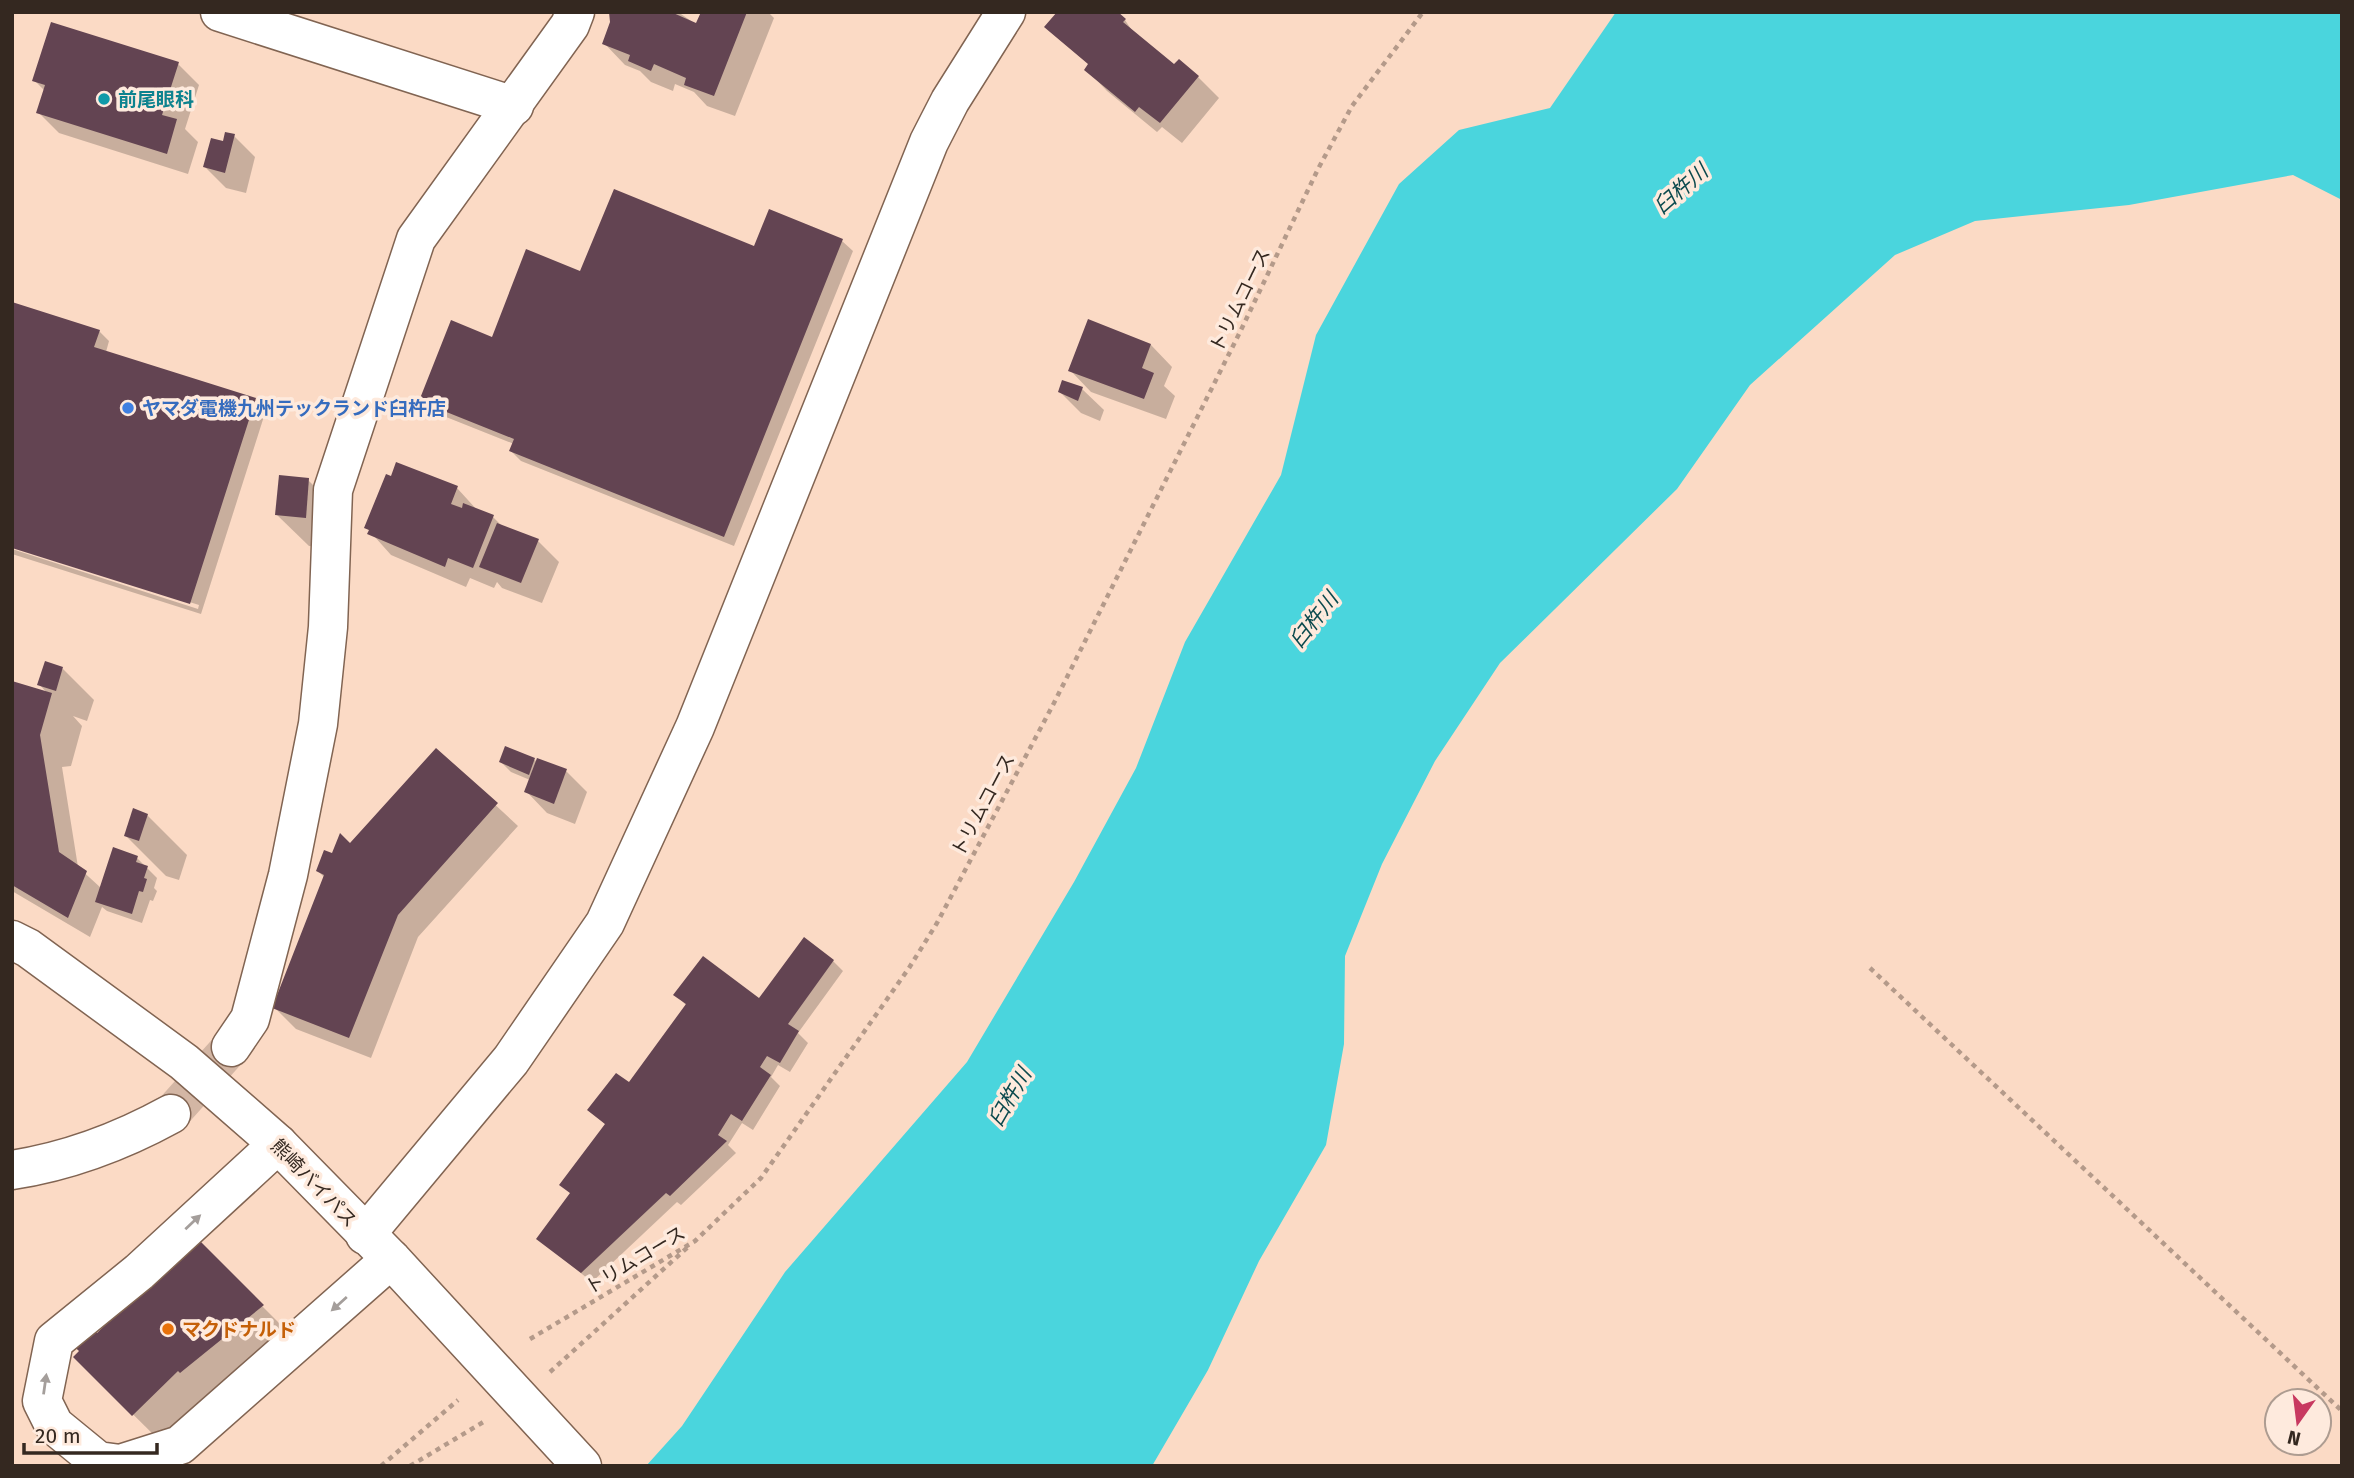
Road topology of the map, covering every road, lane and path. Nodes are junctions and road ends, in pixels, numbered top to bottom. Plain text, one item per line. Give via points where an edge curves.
1 (220, 12) edge
2 (575, 12) edge
3 (1006, 12) edge
4 (1423, 12) edge
5 (514, 106) junction
6 (12, 940) edge
7 (1870, 968) dead end
8 (231, 1047) tunnel mouth
9 (171, 1114) tunnel mouth
10 (278, 1143) junction
11 (12, 1170) edge
12 (695, 1241) junction
13 (378, 1247) junction
14 (530, 1339) dead end
15 (544, 1377) dead end
16 (458, 1400) dead end
17 (2342, 1411) edge
18 (489, 1418) dead end
19 (381, 1466) edge
20 (410, 1466) edge
21 (582, 1466) edge

1 - 5 main road
2 - 5 main road
3 - 13 main road via 929,142 695,727 605,923
4 - 12 path, トリムコース via 1352,106 1318,169 1054,703 937,923 761,1178
5 - 8 main road via 416,239 333,490 328,626 318,724 285,888 250,1019
6 - 10 main road, 熊崎バイパス via 184,1062
7 - 17 path
9 - 11 main road via 127,1138 67,1159
10 - 13 main road, 熊崎バイパス
13 -> 10 main road via 180,1445 118,1465 98,1461 54,1425 43,1401 54,1341 139,1272
12 - 14 path, トリムコース
12 - 15 path
13 - 21 main road, 熊崎バイパス
16 - 19 path
18 - 20 path

